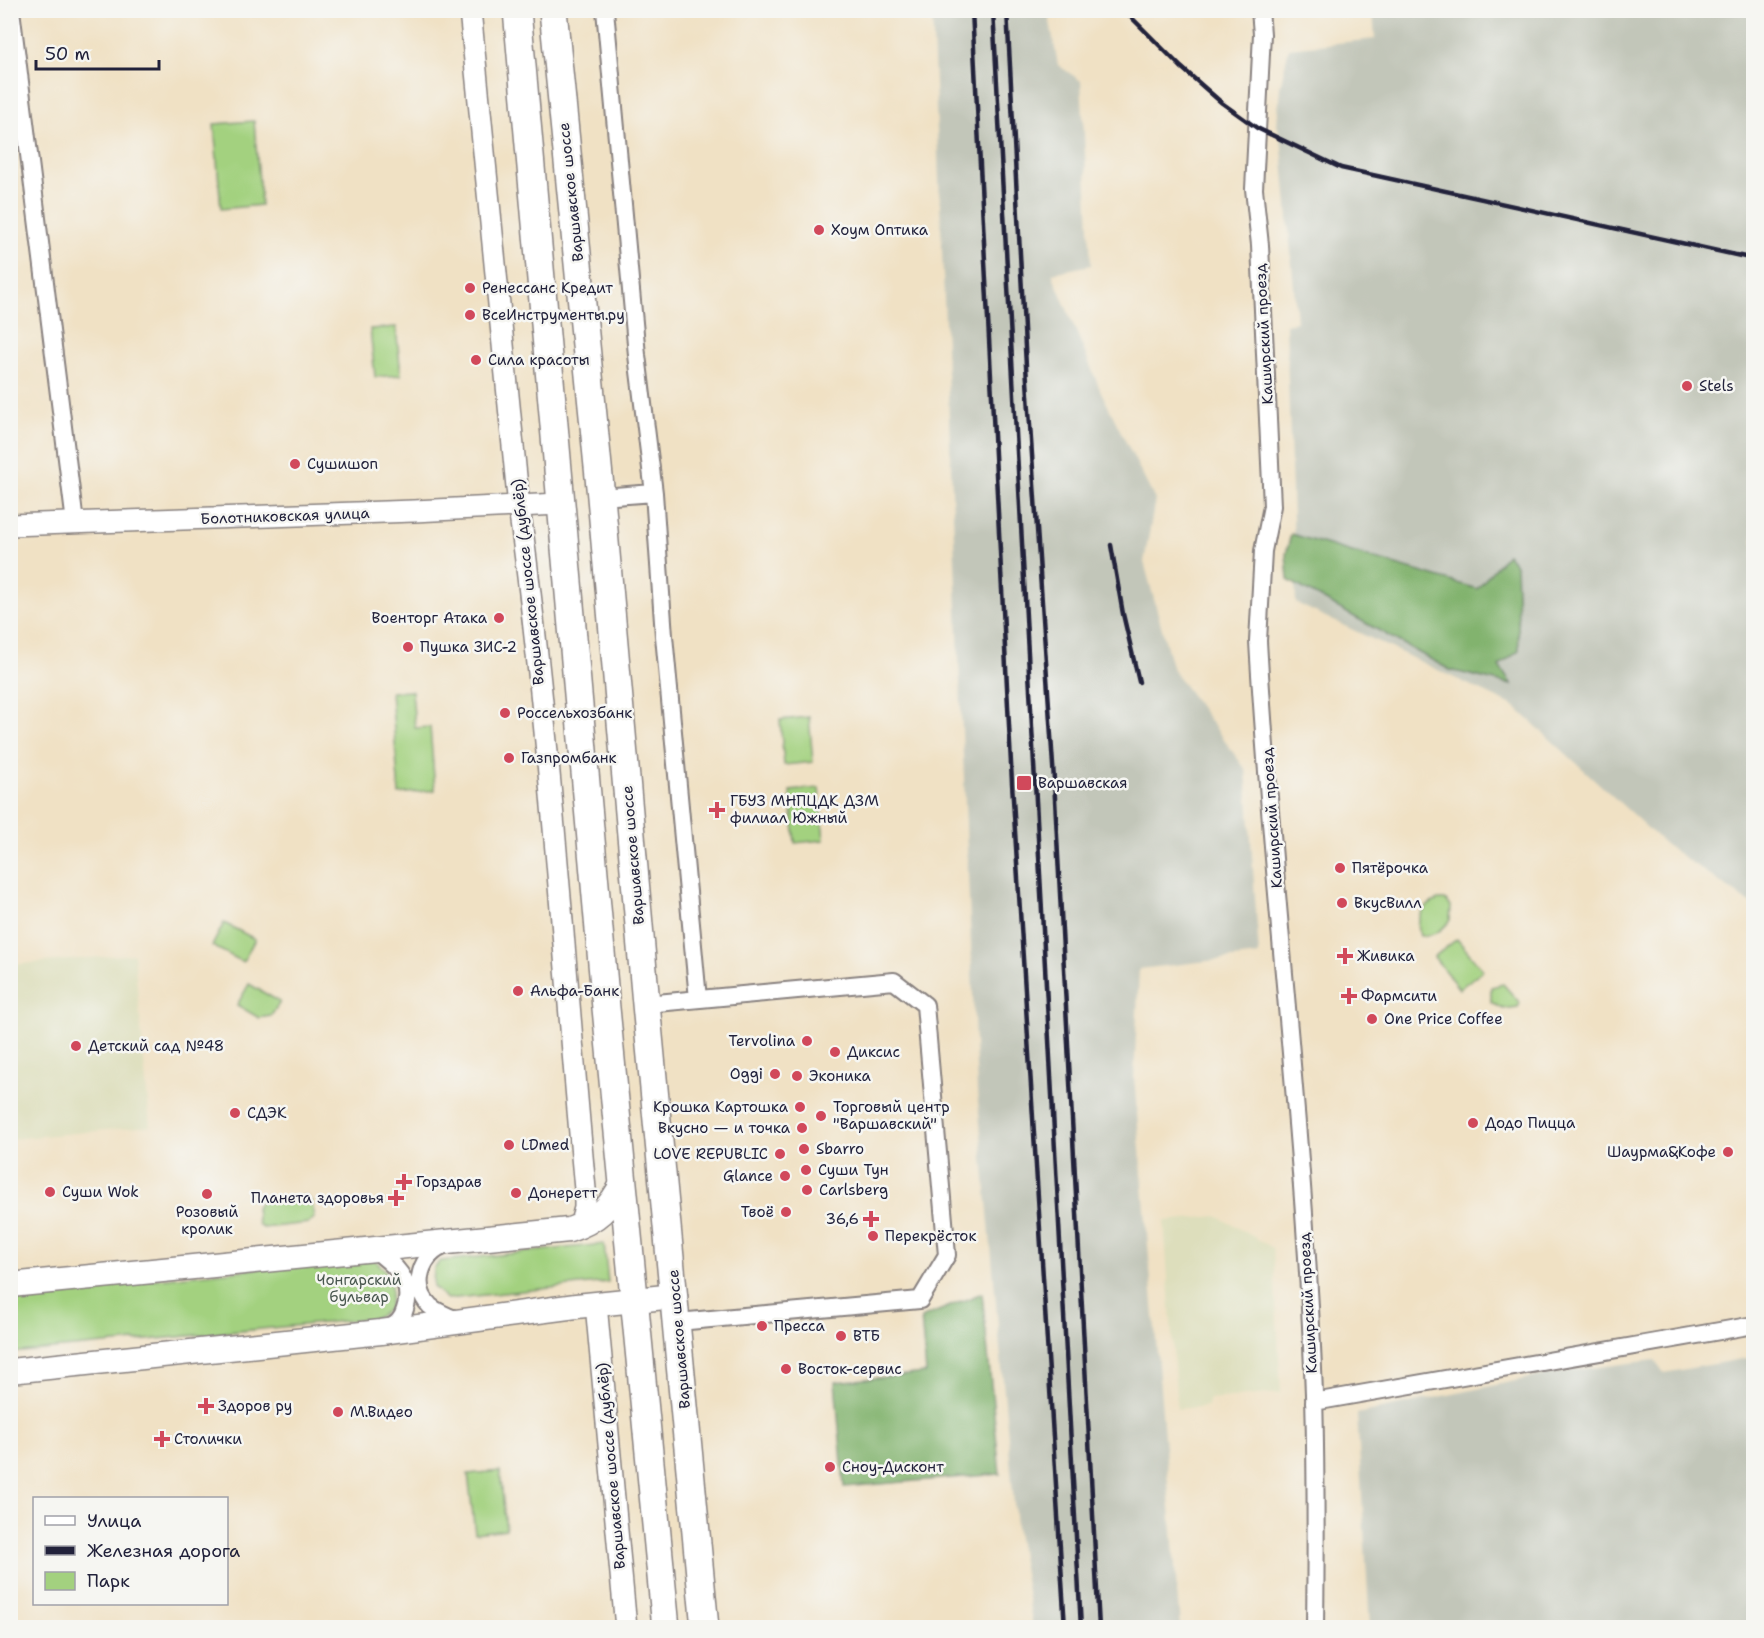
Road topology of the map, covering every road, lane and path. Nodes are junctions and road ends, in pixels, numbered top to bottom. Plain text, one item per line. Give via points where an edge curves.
1 (11, 10) edge
2 (470, 10) edge
3 (517, 10) edge
4 (554, 10) edge
5 (604, 10) edge
6 (1260, 10) edge
7 (654, 493) junction
8 (602, 497) junction
9 (560, 504) junction
10 (519, 507) junction
11 (75, 523) junction
12 (10, 525) edge
13 (698, 999) junction
14 (646, 1004) junction
15 (623, 1182) junction
16 (580, 1226) junction
17 (452, 1243) junction
18 (372, 1248) junction
19 (10, 1285) edge
20 (633, 1300) junction
21 (596, 1304) junction
22 (676, 1309) junction
23 (462, 1322) junction
24 (1754, 1325) edge
25 (381, 1332) junction
26 (10, 1371) edge
27 (1314, 1402) junction
28 (626, 1628) edge
29 (666, 1628) edge
30 (705, 1628) edge
31 (1315, 1628) edge

1 - 11 street
2 - 10 street, Варшавское шоссе (дублёр)
3 - 9 main road
4 - 8 main road, Варшавское шоссе
5 - 7 street
6 - 27 street, Каширский проезд via 1262,44 1254,189 1272,506 1263,551 1258,641
7 - 8 street
7 - 13 street
8 - 14 main road, Варшавское шоссе
9 - 10 street, Болотниковская улица
9 - 15 main road
10 - 11 street, Болотниковская улица
10 - 16 street, Варшавское шоссе (дублёр) via 530,583 585,1189
11 - 12 street, Болотниковская улица
13 - 14 street
13 - 22 street via 894,981 925,1005 947,1255 920,1300
14 - 22 main road, Варшавское шоссе
15 - 16 main road via 614,1200
15 - 20 main road
16 - 17 main road
17 - 18 main road
17 - 23 street via 436,1248 425,1260 419,1275 421,1292 430,1306
18 - 19 main road
18 - 25 street via 399,1270 409,1299 403,1318
20 - 21 main road
20 - 22 main road
20 - 29 main road
21 - 23 main road
21 - 28 street, Варшавское шоссе (дублёр)
22 - 30 main road, Варшавское шоссе
23 - 25 main road
24 - 27 street
25 - 26 main road
27 - 31 street, Каширский проезд

